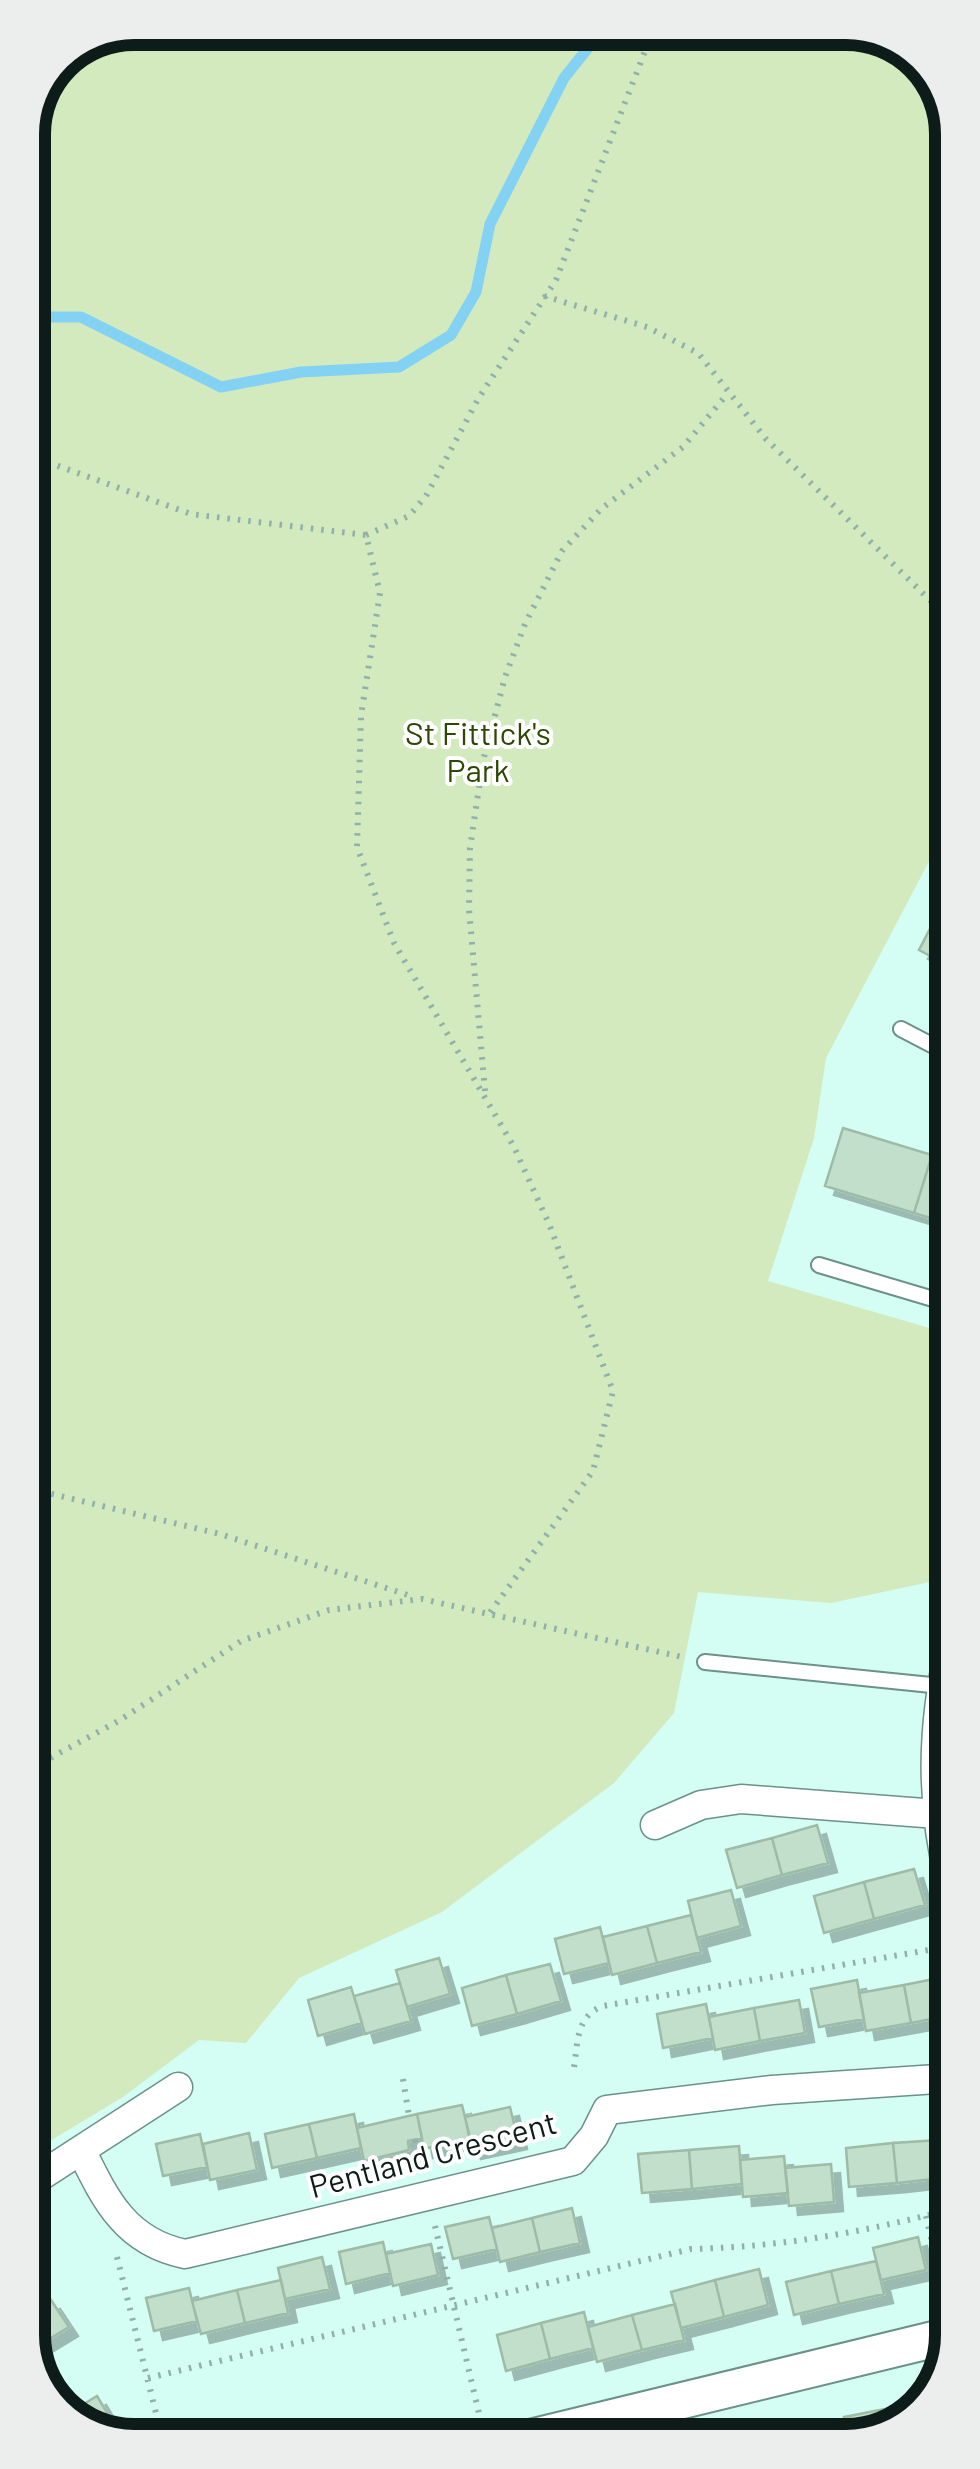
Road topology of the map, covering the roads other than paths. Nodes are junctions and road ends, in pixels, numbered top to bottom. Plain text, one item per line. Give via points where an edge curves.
1 (901, 1029) dead end
2 (935, 1047) edge
3 (818, 1265) dead end
4 (935, 1300) edge
5 (704, 1662) road end
6 (935, 1685) edge
7 (655, 1825) dead end
8 (935, 1827) edge
9 (935, 2079) edge
10 (178, 2086) dead end
11 (81, 2150) junction
12 (45, 2173) edge
13 (935, 2328) edge
14 (650, 2423) edge

1 - 2 lane
3 - 4 lane
5 - 6 lane
7 - 8 street via 700,1805 740,1799
9 - 11 street, Pentland Crescent via 607,2110 573,2161 185,2254 130,2232
10 - 11 street
11 - 12 street
13 - 14 street

